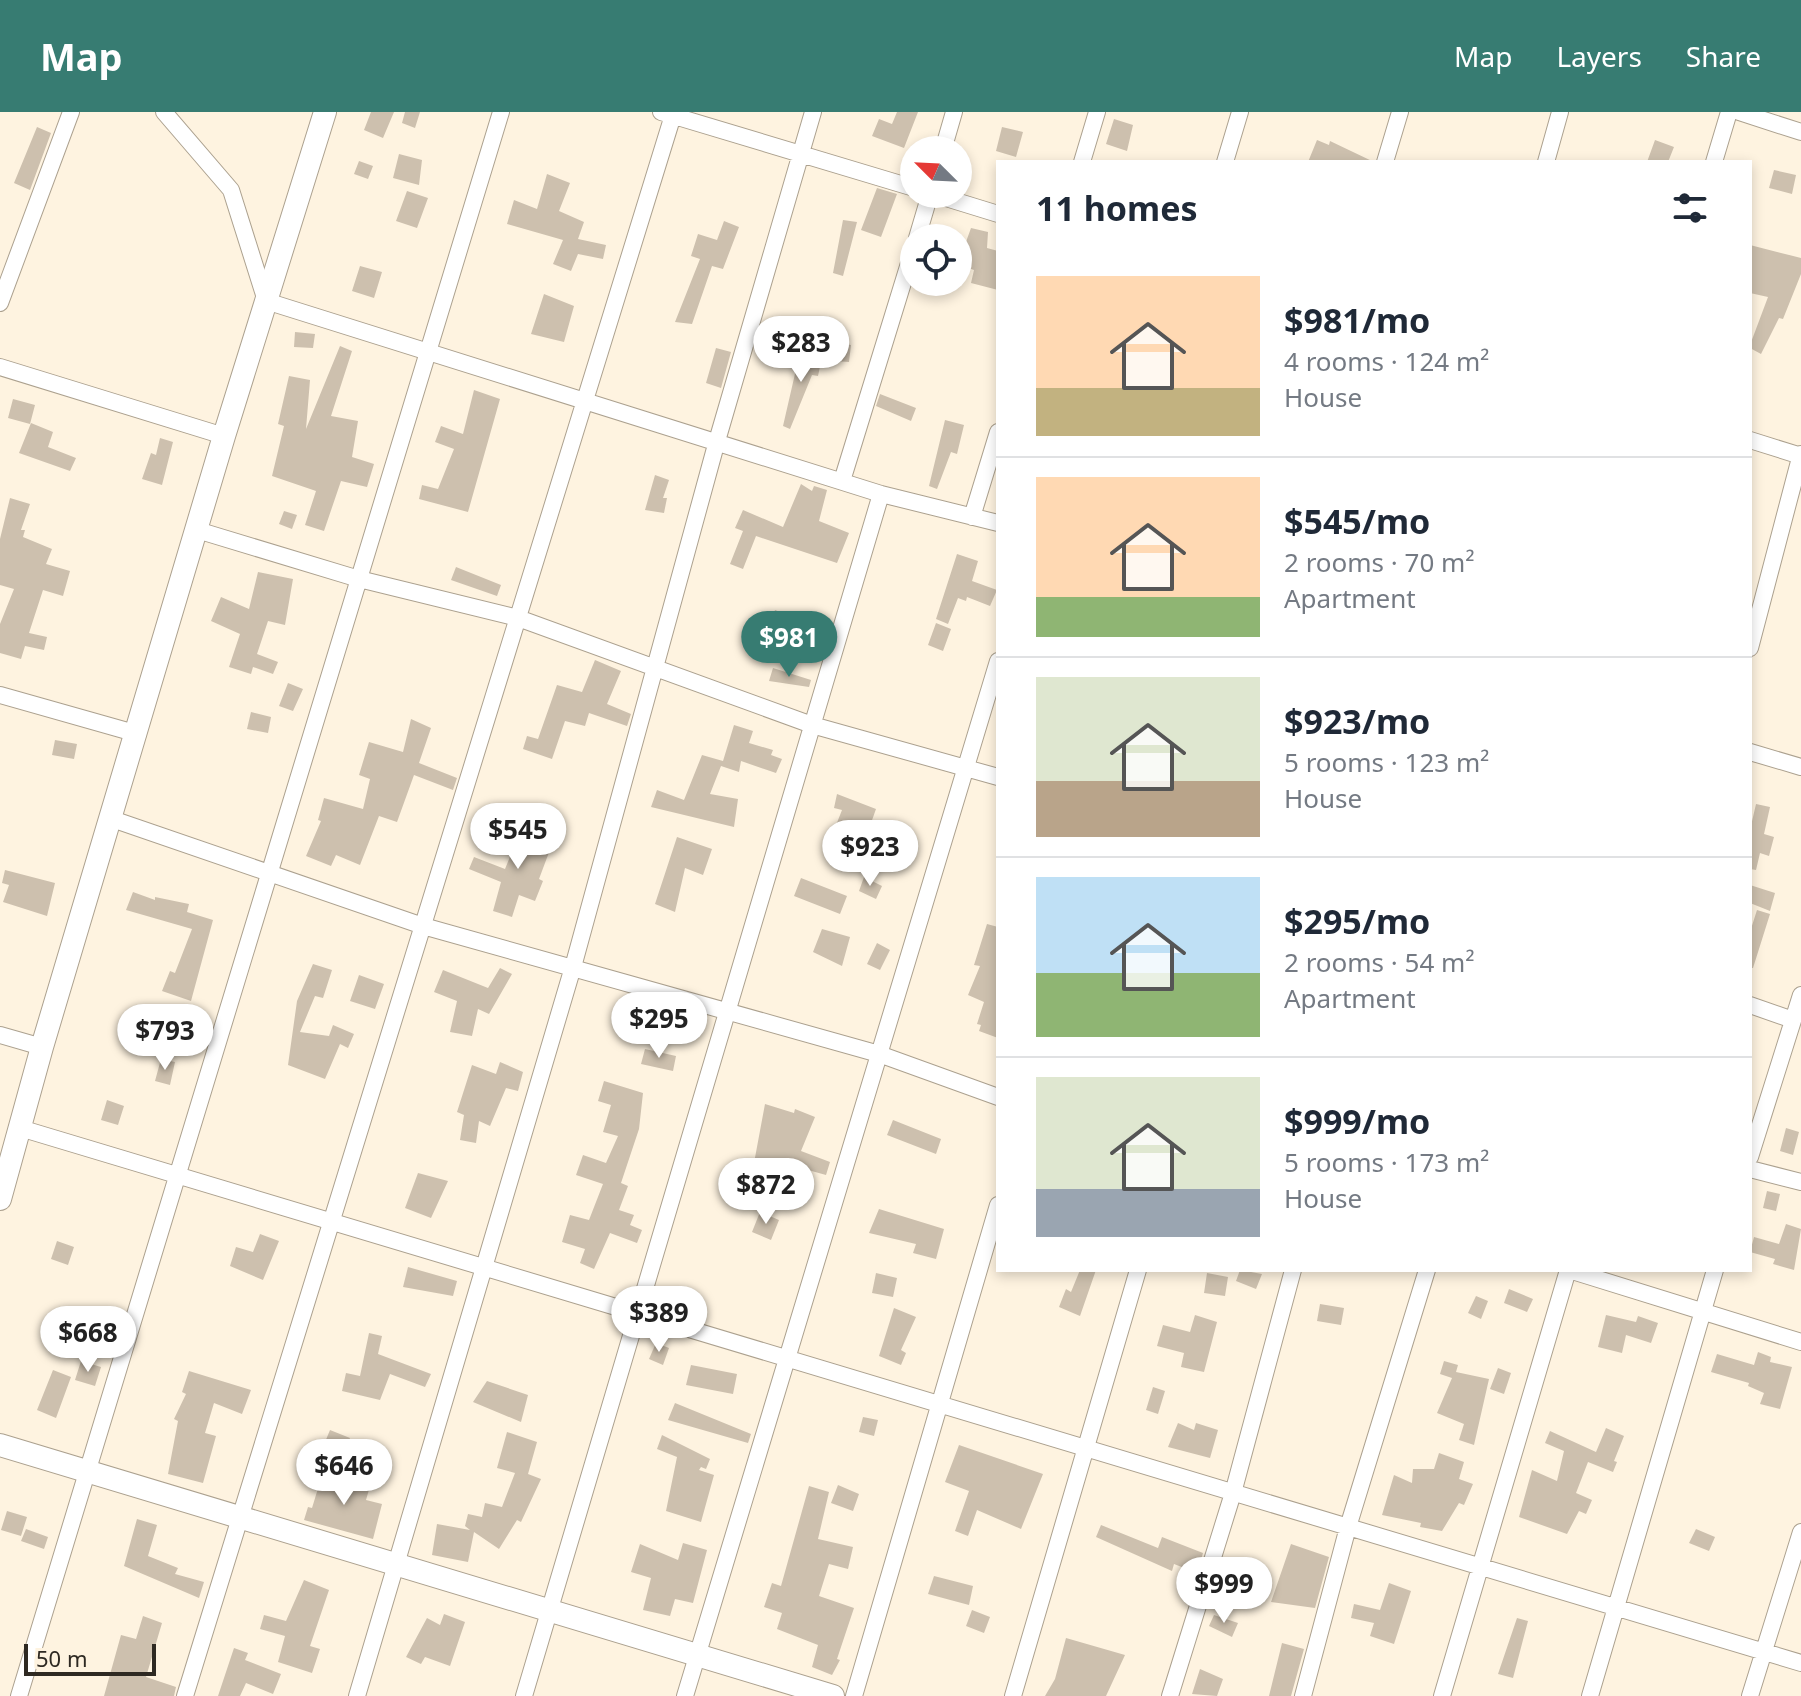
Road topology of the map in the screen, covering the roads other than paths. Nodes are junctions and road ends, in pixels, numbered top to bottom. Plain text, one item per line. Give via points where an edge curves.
1 (71, 112) edge
2 (164, 112) edge
3 (325, 112) edge
4 (501, 112) edge
5 (813, 112) edge
6 (954, 112) edge
7 (1097, 112) edge
8 (1240, 112) edge
9 (1400, 112) edge
10 (1560, 112) edge
11 (1729, 112) edge
12 (1739, 112) edge
13 (669, 113) edge
14 (1801, 132) edge
15 (947, 136) edge
16 (800, 154) junction
17 (1083, 160) edge
18 (1226, 160) edge
19 (1386, 160) edge
20 (1547, 160) edge
21 (1715, 160) edge
22 (900, 184) edge
23 (972, 206) edge
24 (996, 213) edge
25 (900, 292) edge
26 (266, 301) junction
27 (0, 303) edge
28 (428, 353) junction
29 (0, 367) edge
30 (586, 398) junction
31 (224, 436) junction
32 (996, 439) edge
33 (717, 441) junction
34 (1752, 441) edge
35 (1801, 455) edge
36 (842, 481) junction
37 (881, 494) junction
38 (972, 517) junction
39 (996, 523) edge
40 (197, 530) junction
41 (359, 579) junction
42 (518, 618) junction
43 (1752, 640) edge
44 (655, 668) junction
45 (996, 668) edge
46 (0, 695) edge
47 (812, 725) junction
48 (138, 734) junction
49 (1752, 753) edge
50 (966, 766) junction
51 (1801, 767) edge
52 (996, 776) edge
53 (112, 819) junction
54 (269, 875) junction
55 (423, 926) junction
56 (573, 967) junction
57 (1801, 995) edge
58 (1752, 1006) edge
59 (727, 1014) junction
60 (1793, 1020) junction
61 (0, 1035) edge
62 (42, 1047) junction
63 (879, 1054) junction
64 (996, 1096) edge
65 (20, 1128) junction
66 (1752, 1151) edge
67 (1752, 1170) edge
68 (178, 1175) junction
69 (1801, 1182) edge
70 (1, 1190) edge
71 (996, 1212) edge
72 (332, 1222) junction
73 (484, 1267) junction
74 (1137, 1272) edge
75 (1292, 1272) edge
76 (1426, 1272) edge
77 (1568, 1272) edge
78 (1575, 1272) edge
79 (1714, 1272) edge
80 (1702, 1311) junction
81 (638, 1313) junction
82 (1801, 1342) edge
83 (787, 1359) junction
84 (939, 1404) junction
85 (0, 1445) edge
86 (1086, 1448) junction
87 (88, 1472) junction
88 (1233, 1493) junction
89 (240, 1518) junction
90 (1348, 1527) junction
91 (1801, 1532) edge
92 (396, 1564) junction
93 (1481, 1567) junction
94 (1615, 1607) junction
95 (549, 1611) junction
96 (1762, 1651) junction
97 (698, 1655) junction
98 (1801, 1663) edge
99 (19, 1696) edge
100 (185, 1696) edge
101 (357, 1696) edge
102 (524, 1696) edge
103 (685, 1696) edge
104 (833, 1696) edge
105 (854, 1696) edge
106 (1013, 1696) edge
107 (1170, 1696) edge
108 (1303, 1696) edge
109 (1442, 1696) edge
110 (1590, 1696) edge
111 (1750, 1696) edge

1 - 27 street
2 - 26 street via 231,190
3 - 26 street
4 - 28 street
5 - 16 street
6 - 15 street
7 - 17 street
8 - 18 street
9 - 19 street
10 - 20 street
11 - 21 street
12 - 14 street
13 - 16 street
13 - 30 street
16 - 22 street
16 - 33 street
23 - 24 street
25 - 36 street
26 - 28 street
26 - 31 street
28 - 30 street
28 - 41 street
29 - 31 street
30 - 33 street
30 - 42 street
31 - 40 street
32 - 38 street
33 - 36 street
33 - 44 street
34 - 35 street
35 - 43 street
36 - 37 street
37 - 38 street
37 - 47 street
38 - 39 street
40 - 41 street
40 - 48 street
41 - 42 street
41 - 54 street
42 - 44 street
42 - 55 street
44 - 47 street
44 - 56 street
45 - 50 street
46 - 48 street
47 - 50 street
47 - 59 street
48 - 53 street
49 - 51 street
50 - 52 street
50 - 63 street
53 - 54 street
53 - 62 street
54 - 55 street
54 - 68 street
55 - 56 street
55 - 72 street
56 - 59 street
56 - 73 street
57 - 60 street
58 - 60 street
59 - 63 street
59 - 81 street
60 - 66 street
61 - 62 street
62 - 65 street
63 - 64 street
63 - 83 street
65 - 68 street
65 - 70 street
67 - 69 street
68 - 72 street
68 - 87 street
71 - 84 street
72 - 73 street
72 - 89 street
73 - 81 street
73 - 92 street
74 - 86 street
75 - 88 street
76 - 90 street
77 - 93 street
78 - 80 street
79 - 80 street
80 - 82 street
80 - 94 street
81 - 83 street
81 - 95 street
83 - 84 street
83 - 97 street
84 - 86 street
84 - 105 street
85 - 87 street
86 - 88 street
86 - 106 street
87 - 89 street
87 - 99 street
88 - 90 street
88 - 107 street
89 - 92 street
89 - 100 street
90 - 93 street
90 - 108 street
91 - 96 street
92 - 95 street
92 - 101 street
93 - 94 street
93 - 109 street
94 - 96 street
94 - 110 street
95 - 97 street
95 - 102 street
96 - 98 street
96 - 111 street
97 - 103 street
97 - 104 street

